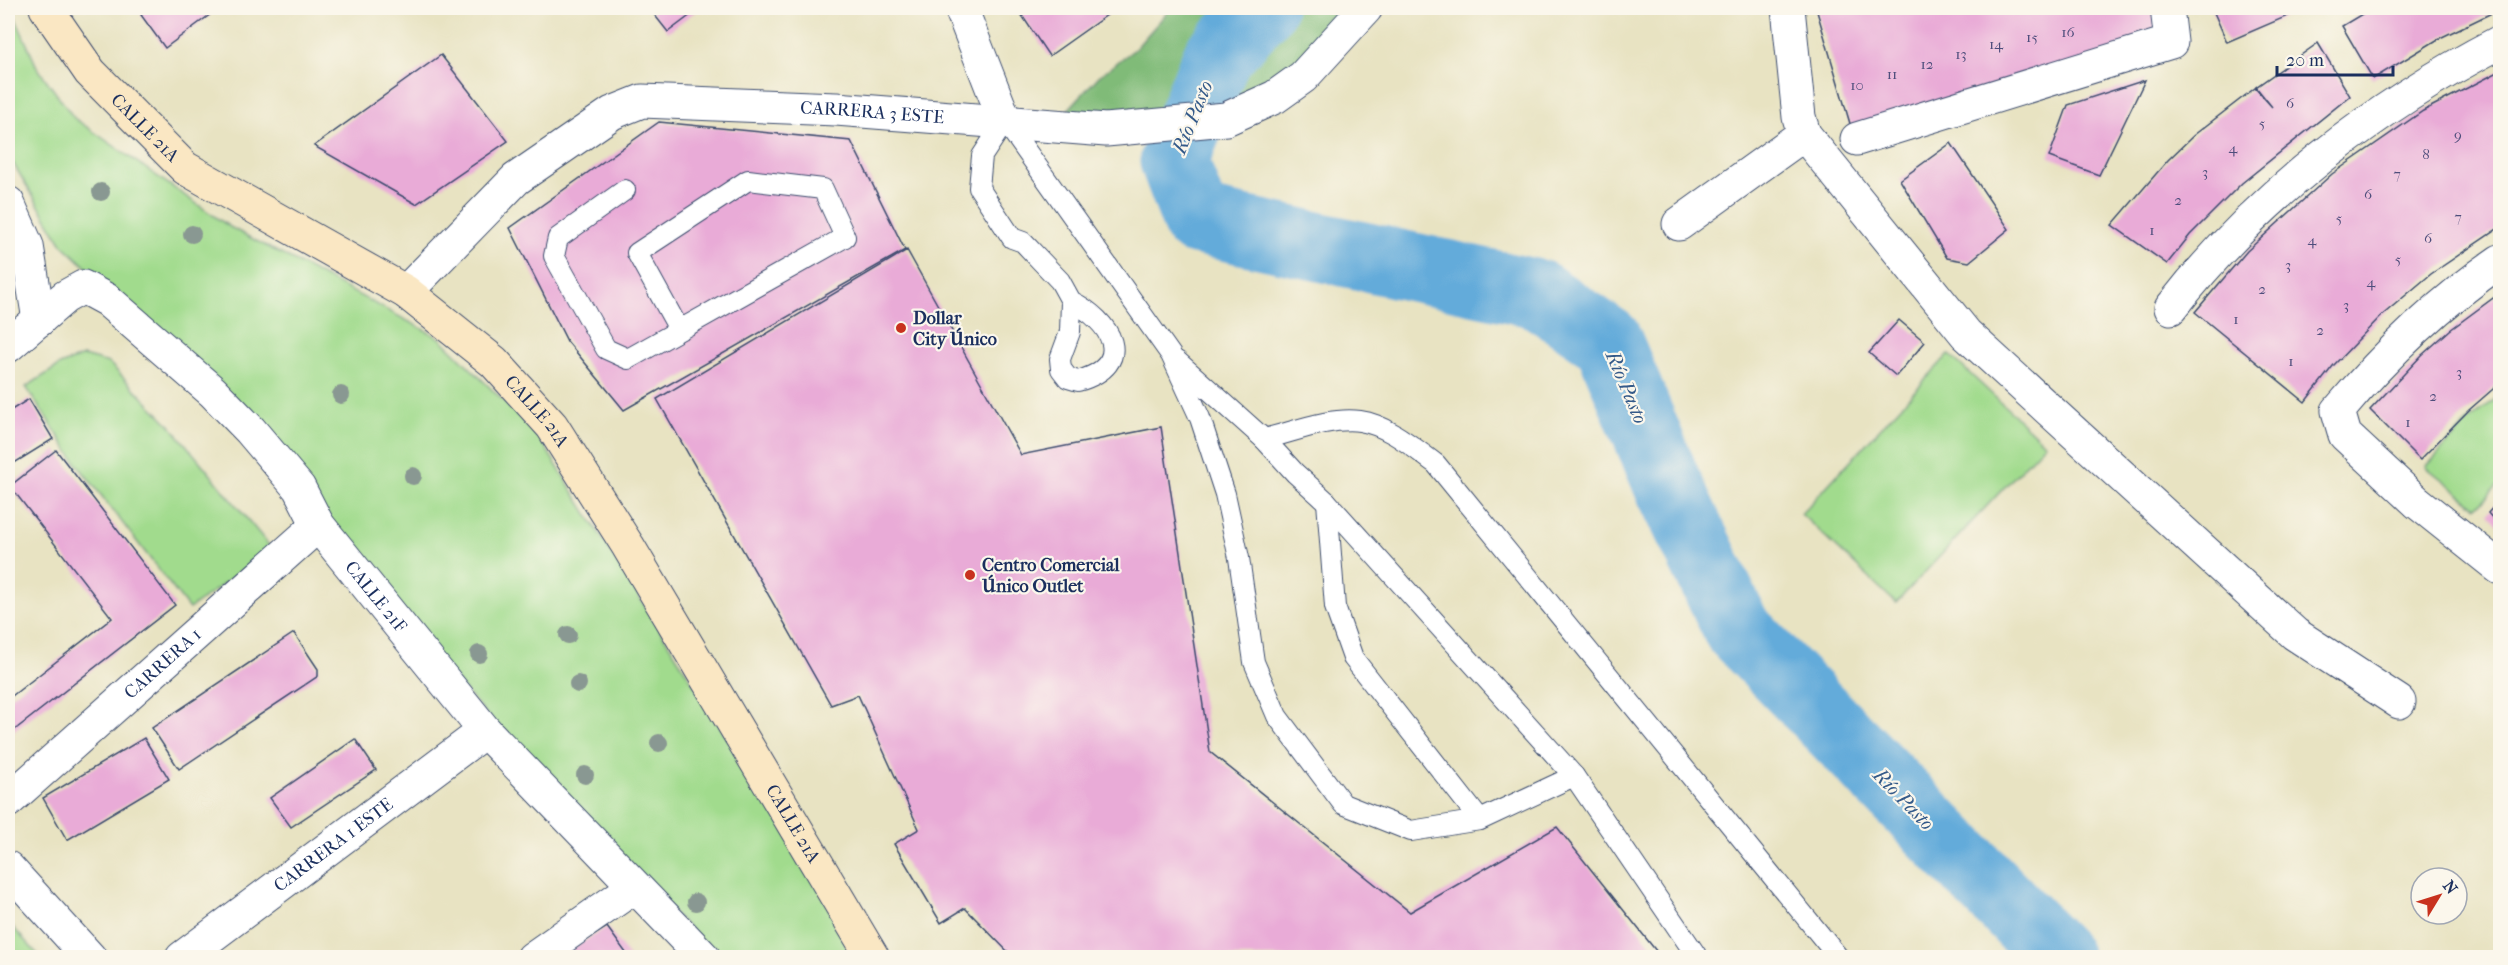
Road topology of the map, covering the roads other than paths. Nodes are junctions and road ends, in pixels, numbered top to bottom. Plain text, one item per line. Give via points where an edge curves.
1 (46, 8) edge
2 (961, 8) edge
3 (1366, 8) edge
4 (1788, 8) edge
5 (2167, 8) edge
6 (2500, 42) edge
7 (1005, 122) junction
8 (1804, 134) junction
9 (1857, 140) dead end
10 (625, 190) dead end
11 (8, 203) edge
12 (1678, 224) dead end
13 (2500, 261) edge
14 (406, 292) junction
15 (1071, 301) dead end
16 (2171, 308) dead end
17 (39, 321) junction
18 (675, 322) dead end
19 (8, 346) edge
20 (1171, 355) junction
21 (1264, 439) junction
22 (1327, 502) junction
23 (318, 525) junction
24 (2500, 568) edge
25 (2399, 702) dead end
26 (485, 731) junction
27 (1574, 776) junction
28 (8, 801) edge
29 (1480, 820) junction
30 (8, 868) edge
31 (634, 887) junction
32 (90, 957) edge
33 (182, 957) edge
34 (533, 957) edge
35 (704, 957) edge
36 (873, 957) edge
37 (1698, 957) edge
38 (1839, 957) edge

1 - 14 main road, CALLE 21A via 90,72 185,168
2 - 7 street
3 - 7 street, CARRERA 3 ESTE via 1304,77 1275,97 1226,119 1106,130
4 - 8 street
5 - 9 street via 2171,42
6 - 16 street via 2385,111 2272,198 2229,240
7 - 14 street, CARRERA 3 ESTE via 836,109 642,101 612,113 516,179
7 - 15 lane via 982,156 979,188 1012,238 1023,242 1047,267
7 - 20 lane
8 - 12 street
8 - 25 street via 1966,334 2295,634
10 - 18 lane via 558,238 554,256 606,349 628,359 845,237 823,189 748,180 637,253
11 - 17 street via 27,246
13 - 24 street via 2403,340 2338,411 2345,435 2417,502
14 - 36 main road, CALLE 21A via 494,362 552,426
17 - 19 street
17 - 23 street, CALLE 21F via 65,297 83,287 107,300 213,392 250,430 299,488
20 - 21 lane
20 - 29 lane via 1200,418 1225,494 1254,662 1277,716 1343,804 1411,831
21 - 22 lane
21 - 38 lane via 1335,422 1361,421 1398,436 1436,464
22 - 27 lane
22 - 29 lane via 1335,607 1353,658
23 - 26 street, CALLE 21F
23 - 28 street, CARRERA 1
26 - 31 street, CALLE 21F
26 - 33 street, CARRERA 1 ESTE
27 - 29 lane
27 - 37 lane
30 - 32 street
31 - 34 street
31 - 35 street, CALLE 21F

